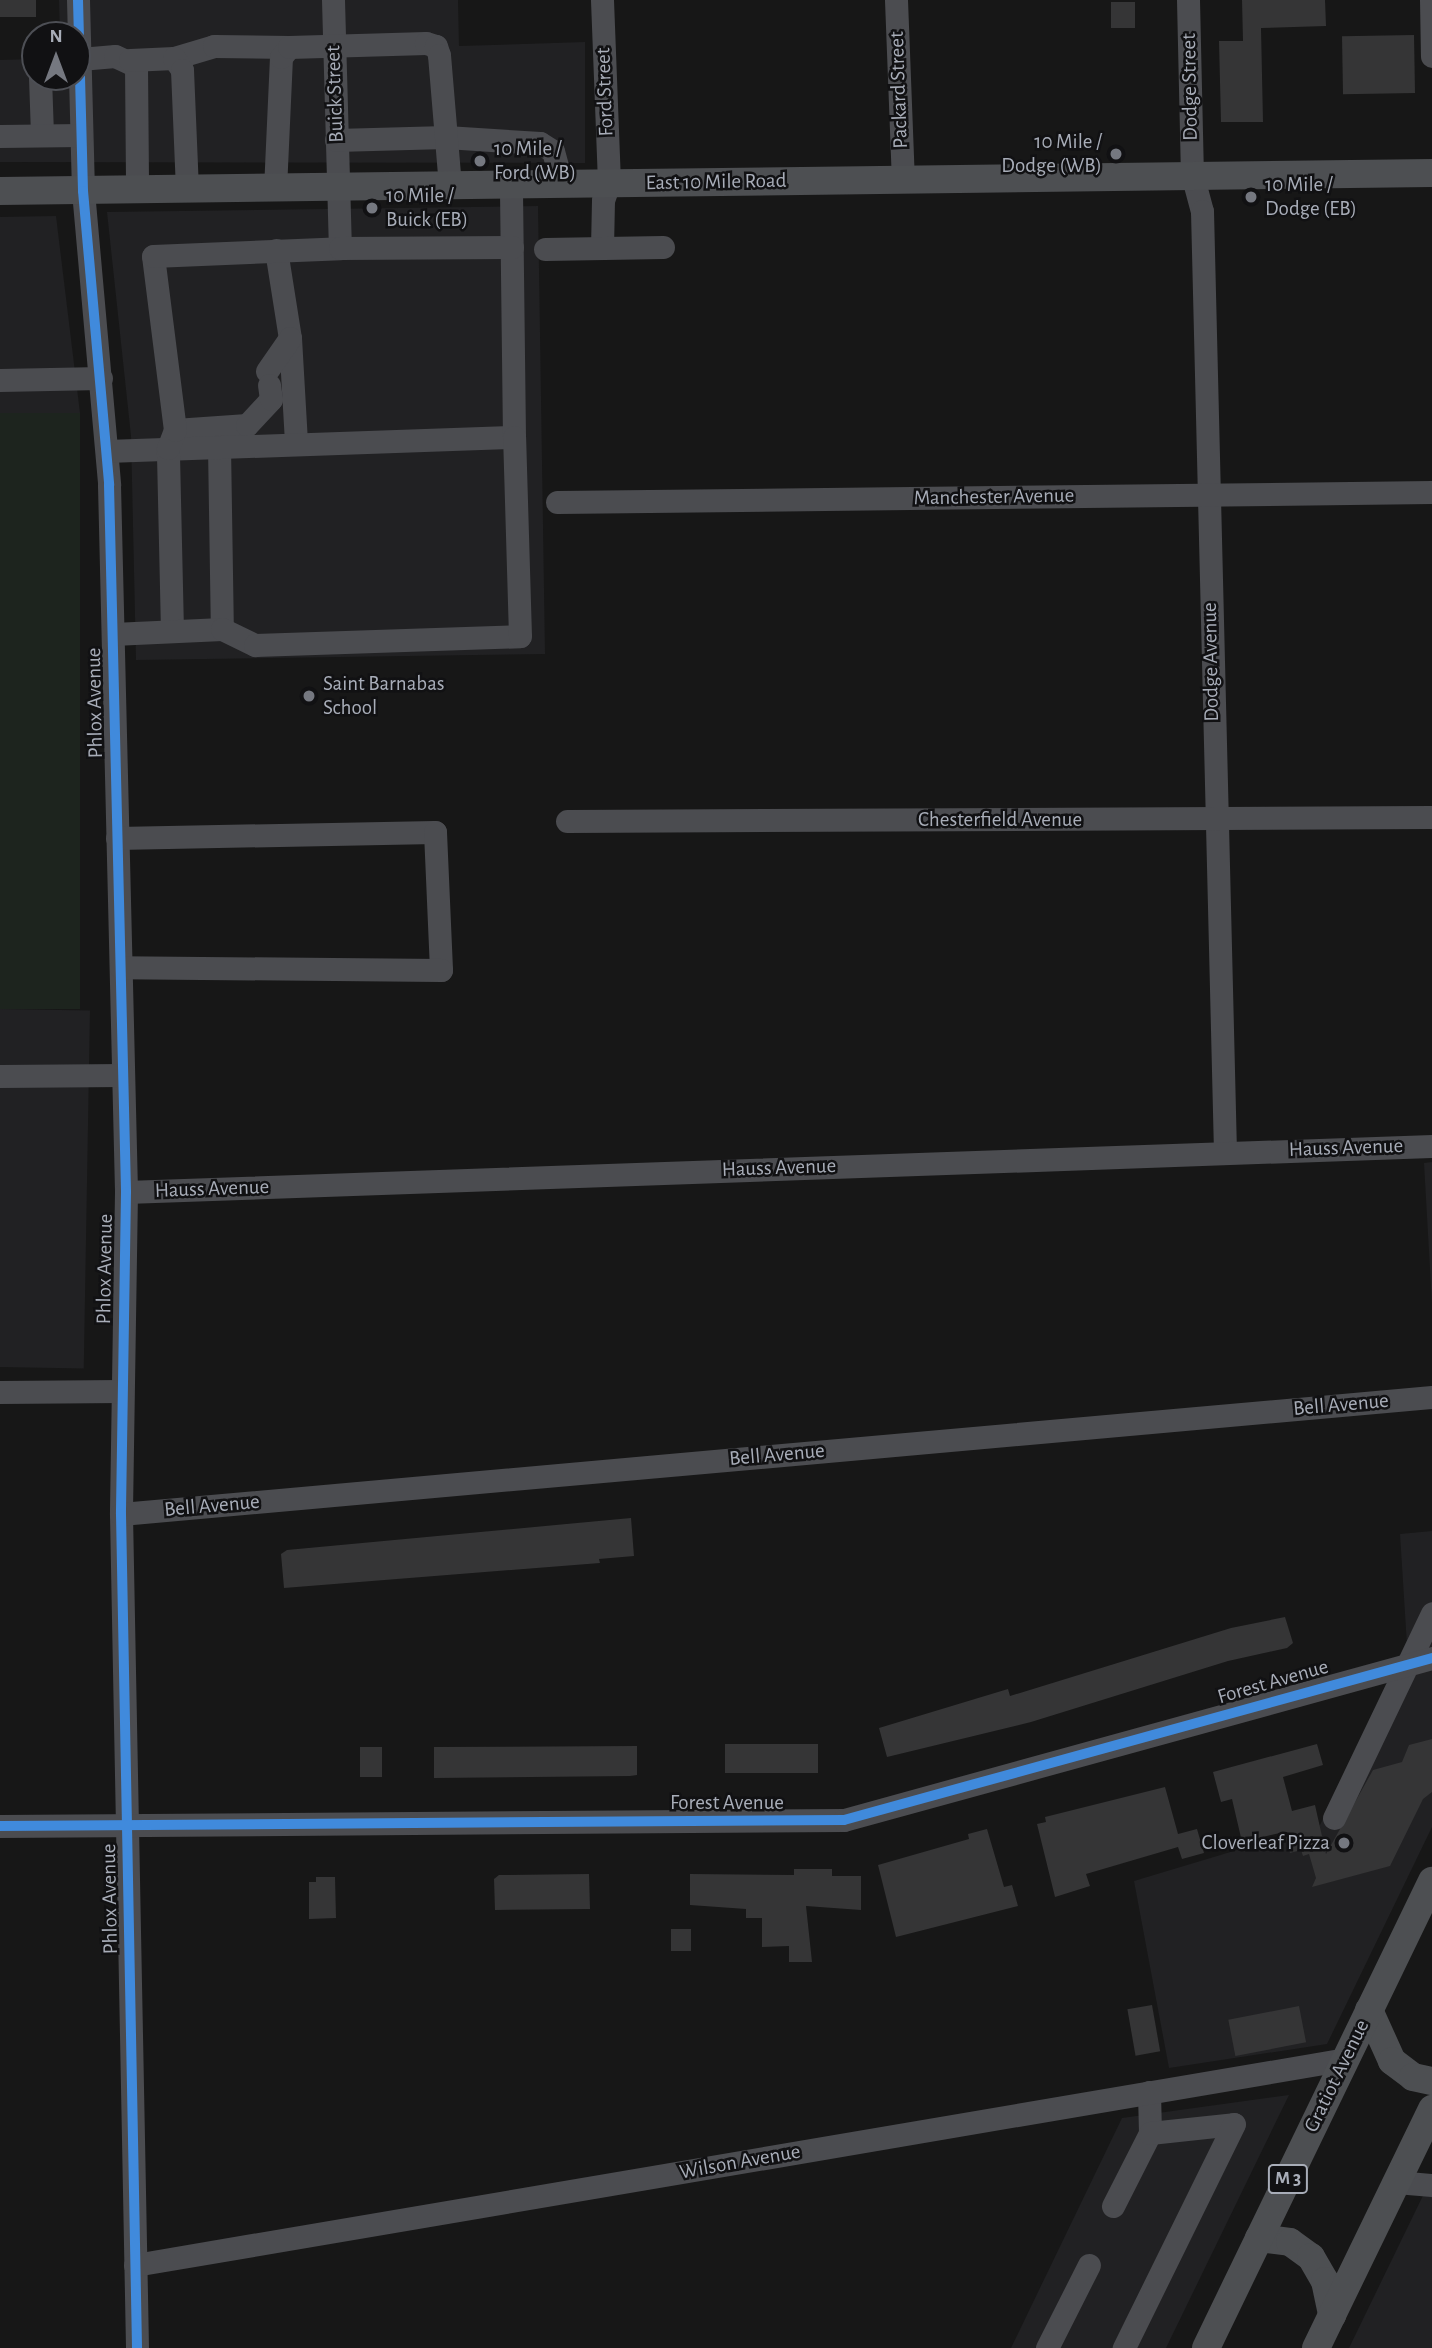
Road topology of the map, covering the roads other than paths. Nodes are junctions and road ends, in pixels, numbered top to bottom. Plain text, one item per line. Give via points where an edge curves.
1 (78, 0) edge
2 (333, 0) edge
3 (602, 0) edge
4 (896, 0) edge
5 (1188, 0) edge
6 (1431, 0) edge
7 (79, 21) edge
8 (334, 45) junction
9 (289, 47) junction
10 (1432, 56) edge
11 (91, 57) edge
12 (174, 58) junction
13 (130, 60) junction
14 (40, 91) edge
15 (80, 91) edge
16 (41, 135) junction
17 (81, 135) junction
18 (0, 136) edge
19 (446, 137) junction
20 (336, 140) junction
21 (1432, 173) edge
22 (1192, 174) junction
23 (903, 180) junction
24 (609, 183) junction
25 (562, 184) junction
26 (511, 185) junction
27 (450, 186) junction
28 (338, 188) junction
29 (275, 189) junction
30 (187, 190) junction
31 (0, 191) edge
32 (83, 191) junction
33 (137, 191) junction
34 (512, 247) junction
35 (602, 247) junction
36 (663, 247) dead end
37 (340, 248) junction
38 (545, 248) dead end
39 (276, 250) junction
40 (290, 338) junction
41 (101, 378) junction
42 (0, 380) edge
43 (514, 437) junction
44 (172, 439) junction
45 (296, 442) junction
46 (219, 446) junction
47 (107, 452) junction
48 (1432, 492) edge
49 (1207, 494) junction
50 (557, 502) dead end
51 (222, 629) junction
52 (172, 631) junction
53 (113, 634) junction
54 (1432, 817) edge
55 (1214, 820) junction
56 (567, 821) dead end
57 (117, 838) junction
58 (121, 967) junction
59 (123, 1075) junction
60 (0, 1076) edge
61 (1432, 1146) edge
62 (1225, 1152) junction
63 (126, 1192) junction
64 (122, 1391) junction
65 (0, 1392) edge
66 (1432, 1397) edge
67 (121, 1514) junction
68 (1432, 1613) edge
69 (1432, 1658) edge
70 (1407, 1665) junction
71 (1334, 1818) dead end
72 (128, 1825) junction
73 (0, 1826) edge
74 (1432, 1881) edge
75 (1369, 2010) junction
76 (1346, 2059) junction
77 (1432, 2081) edge
78 (1149, 2092) junction
79 (1432, 2109) edge
80 (1150, 2133) junction
81 (1396, 2182) junction
82 (1432, 2185) edge
83 (1113, 2206) dead end
84 (1259, 2238) junction
85 (1089, 2264) dead end
86 (135, 2265) junction
87 (1332, 2315) junction
88 (137, 2348) edge
89 (1047, 2348) edge
90 (1124, 2348) edge
91 (1206, 2348) edge
92 (1316, 2348) edge

1 - 7 street, Phlox Avenue
2 - 8 street, Buick Street
3 - 24 street, Ford Street
4 - 23 street, Packard Street
5 - 22 street, Dodge Street
6 - 10 street
8 - 9 street
8 - 19 street via 436,46
8 - 20 street, Buick Street
9 - 12 street via 214,46
9 - 29 street via 281,57
11 - 13 street via 116,55
12 - 13 street
12 - 30 street via 182,70
13 - 33 street via 136,65
14 - 16 street
15 - 17 street, Phlox Avenue
16 - 17 street
16 - 18 street
17 - 32 street, Phlox Avenue
19 - 20 street
19 - 25 street via 540,143 553,151
19 - 27 street
20 - 28 street, Buick Street
21 - 22 main road, East 10 Mile Road
22 - 23 main road, East 10 Mile Road
22 - 49 street, Dodge Avenue via 1202,211
23 - 24 main road, East 10 Mile Road
24 - 25 main road, East 10 Mile Road
24 - 35 street, Ford Street via 603,200
25 - 26 main road, East 10 Mile Road
26 - 27 main road, East 10 Mile Road
26 - 34 street
27 - 28 main road, East 10 Mile Road
28 - 29 main road, East 10 Mile Road
28 - 37 street, Buick Street
29 - 30 main road, East 10 Mile Road
30 - 33 main road, East 10 Mile Road
31 - 32 main road, East 10 Mile Road
32 - 33 main road, East 10 Mile Road
32 - 41 street, Phlox Avenue
34 - 37 street
34 - 43 street
35 - 36 street
35 - 38 street
37 - 39 street
39 - 40 street
39 - 44 street via 153,256
40 - 44 street via 268,378 271,399 247,425
40 - 45 street
41 - 42 street
41 - 47 street, Phlox Avenue
43 - 45 street
43 - 51 street via 520,636 255,645
44 - 46 street
44 - 47 street
44 - 52 street
45 - 46 street
46 - 51 street
47 - 53 street, Phlox Avenue
48 - 49 street, Manchester Avenue
49 - 50 street, Manchester Avenue
49 - 55 street, Dodge Avenue
51 - 52 street
52 - 53 street
53 - 57 street, Phlox Avenue
54 - 55 street, Chesterfield Avenue
55 - 56 street, Chesterfield Avenue
55 - 62 street, Dodge Avenue
57 - 58 street, Phlox Avenue
57 - 58 street via 435,832 441,970
58 - 59 street, Phlox Avenue
59 - 60 street
59 - 63 street, Phlox Avenue
61 - 62 street, Hauss Avenue
62 - 63 street, Hauss Avenue
63 - 64 street, Phlox Avenue
64 - 65 street
64 - 67 street, Phlox Avenue
66 - 67 street, Bell Avenue
67 - 72 street, Phlox Avenue
68 - 70 street
69 - 70 street, Forest Avenue
70 - 71 street
70 - 72 street, Forest Avenue via 844,1820
72 - 73 street, Forest Avenue
72 - 86 street, Phlox Avenue
74 - 75 main road, Gratiot Avenue / M 3
75 - 76 main road, Gratiot Avenue / M 3
75 - 77 main road via 1392,2061 1413,2077
76 - 78 street, Wilson Avenue
76 - 84 main road, Gratiot Avenue / M 3
78 - 80 street
78 - 86 street, Wilson Avenue
79 - 81 main road
80 - 83 street
80 - 90 street via 1234,2123
81 - 82 street
81 - 87 main road
84 - 87 main road via 1290,2242 1311,2257 1325,2281
84 - 91 main road, Gratiot Avenue / M 3
85 - 89 street
86 - 88 street, Phlox Avenue
87 - 92 main road

